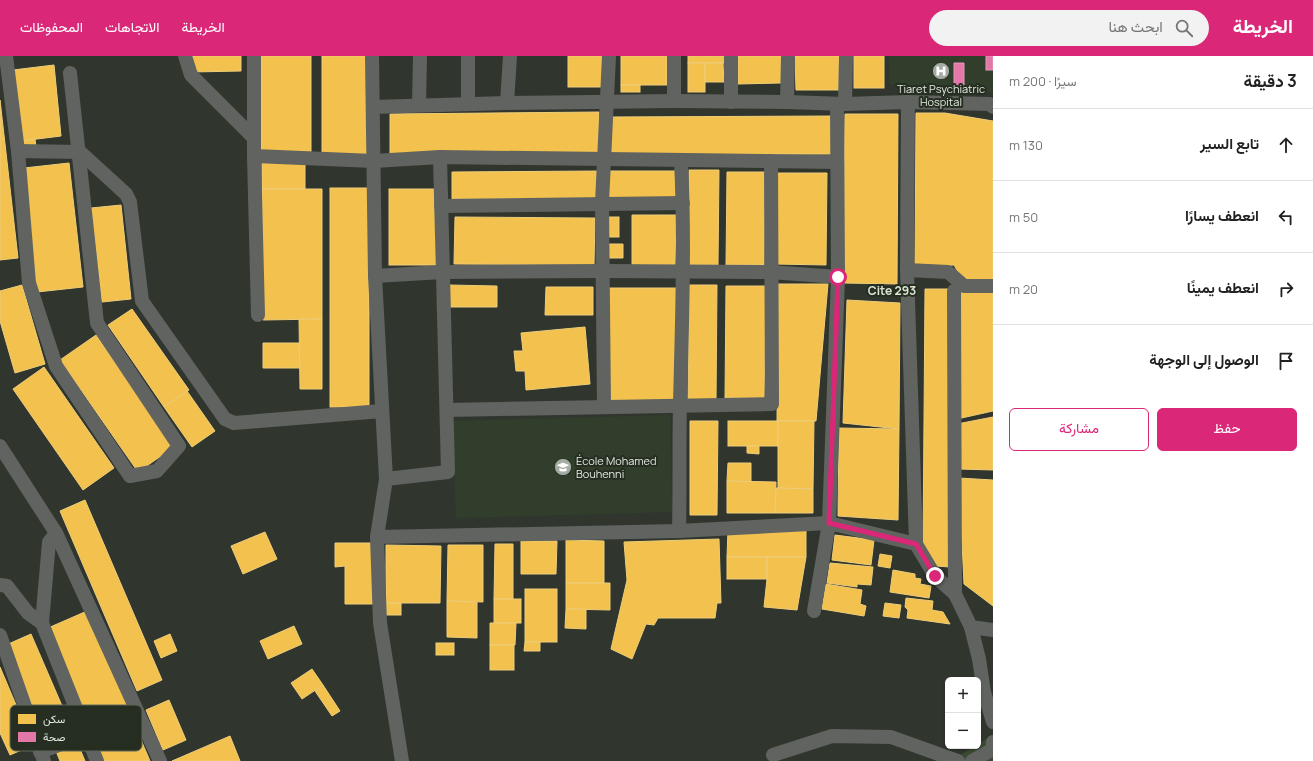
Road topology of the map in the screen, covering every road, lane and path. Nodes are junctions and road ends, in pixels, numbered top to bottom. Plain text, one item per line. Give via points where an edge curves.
1 (6, 56) edge
2 (185, 56) edge
3 (254, 56) edge
4 (372, 56) edge
5 (420, 56) edge
6 (468, 56) edge
7 (510, 56) edge
8 (610, 56) edge
9 (674, 56) edge
10 (731, 56) edge
11 (788, 56) edge
12 (846, 56) edge
13 (70, 73) dead end
14 (674, 101) junction
15 (731, 102) junction
16 (787, 102) junction
17 (908, 102) junction
18 (506, 103) junction
19 (608, 103) junction
20 (468, 104) junction
21 (841, 104) junction
22 (420, 105) junction
23 (373, 106) junction
24 (993, 106) edge
25 (254, 138) junction
26 (18, 151) junction
27 (80, 152) junction
28 (254, 156) junction
29 (440, 158) junction
30 (604, 159) junction
31 (681, 160) junction
32 (374, 161) junction
33 (771, 161) junction
34 (837, 162) junction
35 (602, 203) junction
36 (683, 203) junction
37 (441, 206) junction
38 (907, 270) junction
39 (603, 271) junction
40 (443, 272) junction
41 (684, 272) junction
42 (770, 272) junction
43 (375, 276) junction
44 (838, 277) junction
45 (993, 286) edge
46 (954, 291) dead end
47 (258, 315) dead end
48 (680, 406) junction
49 (604, 407) junction
50 (446, 410) junction
51 (382, 411) junction
52 (0, 446) edge
53 (386, 479) junction
54 (829, 523) junction
55 (679, 531) junction
56 (56, 533) junction
57 (377, 537) junction
58 (916, 544) junction
59 (0, 585) edge
60 (955, 594) junction
61 (814, 611) dead end
62 (42, 623) junction
63 (970, 627) junction
64 (993, 630) edge
65 (0, 635) edge
66 (24, 705) edge
67 (74, 705) edge
68 (135, 705) edge
69 (142, 720) edge
70 (993, 722) edge
71 (993, 742) edge
72 (52, 751) edge
73 (93, 751) edge
74 (773, 755) dead end
75 (42, 756) edge
76 (98, 761) edge
77 (160, 761) edge
78 (402, 761) edge
79 (958, 761) edge
80 (972, 761) edge

1 - 26 street
2 - 25 street via 191,75
3 - 25 street
4 - 23 street
5 - 22 street
6 - 20 street
7 - 18 street
8 - 19 street
9 - 14 street
10 - 15 street
11 - 16 street
12 - 21 street
13 - 27 street
14 - 15 street
14 - 19 street
15 - 16 street
16 - 21 street
17 - 21 street
17 - 24 street
17 - 38 street
18 - 19 street
18 - 20 street
19 - 30 street
20 - 22 street
21 - 34 street
22 - 23 street
23 - 32 street
25 - 28 street
26 - 27 street
26 - 27 street via 29,283 56,366 130,476 157,471 179,446 97,323
27 - 51 street via 126,194 130,202 142,301 225,419 234,423
28 - 32 street
28 - 47 street
29 - 30 street
29 - 32 street
29 - 37 street
30 - 31 street
30 - 35 street
31 - 33 street
31 - 36 street
32 - 43 street
33 - 34 street
33 - 42 street
34 - 44 street
35 - 36 street
35 - 37 street
35 - 39 street
36 - 41 street
37 - 40 street
38 - 45 street via 948,272 964,286
38 - 58 street
39 - 40 street
39 - 41 street
39 - 49 street
40 - 43 street
40 - 50 street
41 - 42 street
41 - 48 street
42 - 44 street
42 - 48 street via 772,404
43 - 51 street
44 - 54 street
46 - 60 street
48 - 49 street
48 - 55 street
49 - 50 street
50 - 53 street via 448,472
51 - 53 street
52 - 56 street
53 - 57 street
54 - 55 street
54 - 58 street
54 - 61 street
55 - 57 street
56 - 62 street via 49,542
56 - 68 street
57 - 78 street via 380,623
58 - 60 street via 935,576
59 - 62 street via 7,586 28,613
60 - 63 street
62 - 67 street
63 - 64 street
63 - 70 street
65 - 66 street
69 - 77 street
71 - 80 street via 993,749
72 - 75 street
73 - 76 street
74 - 79 street via 832,736 891,737

